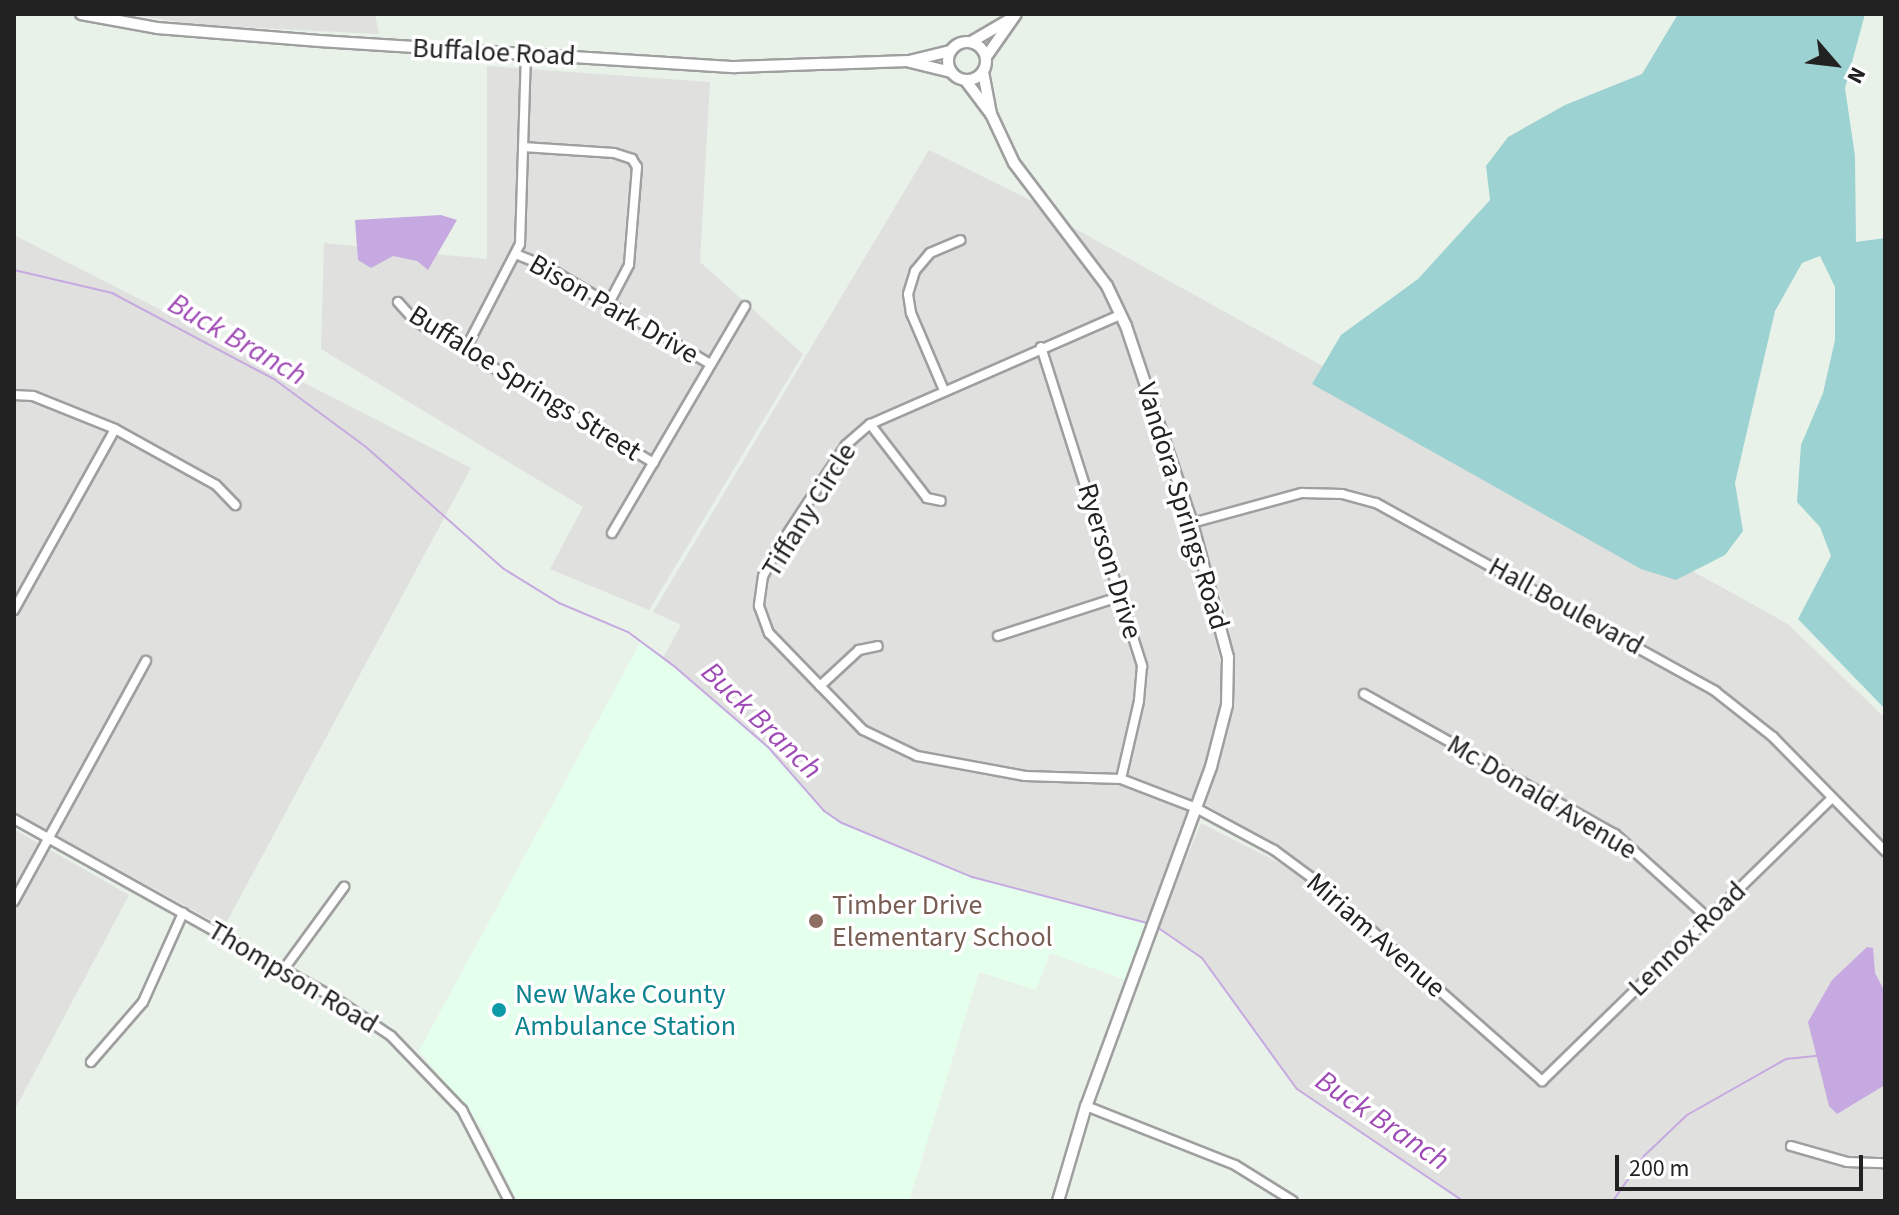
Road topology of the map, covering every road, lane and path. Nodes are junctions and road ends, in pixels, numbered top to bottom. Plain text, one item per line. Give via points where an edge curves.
1 (81, 14) edge
2 (100, 16) edge
3 (1013, 16) edge
4 (971, 42) junction
5 (950, 51) junction
6 (526, 54) junction
7 (986, 57) junction
8 (909, 61) junction
9 (951, 72) junction
10 (983, 72) junction
11 (966, 81) junction
12 (991, 114) junction
13 (523, 147) junction
14 (960, 240) dead end
15 (518, 255) junction
16 (398, 302) dead end
17 (609, 303) junction
18 (745, 306) dead end
19 (1120, 315) junction
20 (1041, 347) junction
21 (465, 350) junction
22 (710, 364) junction
23 (943, 388) junction
24 (14, 395) edge
25 (870, 424) junction
26 (115, 429) junction
27 (654, 463) junction
28 (941, 501) dead end
29 (235, 505) dead end
30 (1192, 523) junction
31 (612, 533) dead end
32 (1122, 596) junction
33 (14, 610) edge
34 (998, 636) dead end
35 (878, 646) dead end
36 (146, 661) dead end
37 (820, 686) junction
38 (1364, 694) dead end
39 (1121, 779) junction
40 (1832, 798) junction
41 (1196, 808) junction
42 (14, 819) edge
43 (48, 838) junction
44 (1885, 851) edge
45 (344, 887) dead end
46 (14, 901) edge
47 (183, 913) junction
48 (1708, 918) junction
49 (284, 969) junction
50 (91, 1062) dead end
51 (1542, 1081) joint
52 (1086, 1106) junction
53 (1791, 1146) dead end
54 (1885, 1163) edge
55 (509, 1201) edge
56 (1058, 1201) edge
57 (1293, 1201) edge

1 - 2 street, Buffaloe Road
2 - 6 street, Buffaloe Road via 290,39
3 - 4 street
3 - 7 street
4 - 5 street
4 - 7 street
5 - 8 street, Buffaloe Road
5 - 9 street
6 - 8 street, Buffaloe Road via 735,67
6 - 13 street
7 - 10 street
8 - 9 street, Buffaloe Road
9 - 11 street
10 - 11 street
10 - 12 street, Vandora Springs Road
11 - 12 street, Vandora Springs Road
12 - 19 street, Vandora Springs Road via 1014,163 1107,286
13 - 15 street
13 - 17 street via 614,153 632,159 637,167 629,265
14 - 23 street via 930,253 915,271 908,294
15 - 17 street, Bison Park Drive
15 - 21 street
16 - 21 street, Buffaloe Springs Street via 414,320
17 - 22 street, Bison Park Drive
18 - 22 street
19 - 20 street, Tiffany Circle
19 - 30 street, Vandora Springs Road
20 - 23 street, Tiffany Circle
20 - 32 street, Ryerson Drive
21 - 27 street, Buffaloe Springs Street
22 - 27 street
23 - 25 street, Tiffany Circle
24 - 26 street via 33,396
25 - 28 street via 927,498
25 - 37 street, Tiffany Circle via 828,471 763,576 759,606 769,633
26 - 29 street via 216,485
26 - 33 street
27 - 31 street
30 - 40 street, Hall Boulevard via 1302,493 1342,494 1376,503 1715,691 1773,737
30 - 41 street, Vandora Springs Road via 1228,657 1222,727
32 - 34 street
32 - 39 street, Ryerson Drive via 1142,681
35 - 37 street via 859,650
36 - 43 street
37 - 39 street, Tiffany Circle via 863,730 917,756 1025,776
38 - 48 street, Mc Donald Avenue via 1615,834
39 - 41 street, Tiffany Circle
40 - 44 street, Hall Boulevard
40 - 48 street, Lennox Road
41 - 51 street, Miriam Avenue via 1274,850 1312,878
41 - 52 street, Vandora Springs Road
42 - 43 street, Thompson Road
43 - 46 street
43 - 47 street, Thompson Road
45 - 49 street
47 - 49 street, Thompson Road
47 - 50 street via 143,1002
48 - 51 street, Lennox Road
49 - 55 street, Thompson Road via 377,1025 422,1063 462,1110
52 - 56 street, Vandora Springs Road
52 - 57 street via 1235,1165
53 - 54 street via 1847,1162

